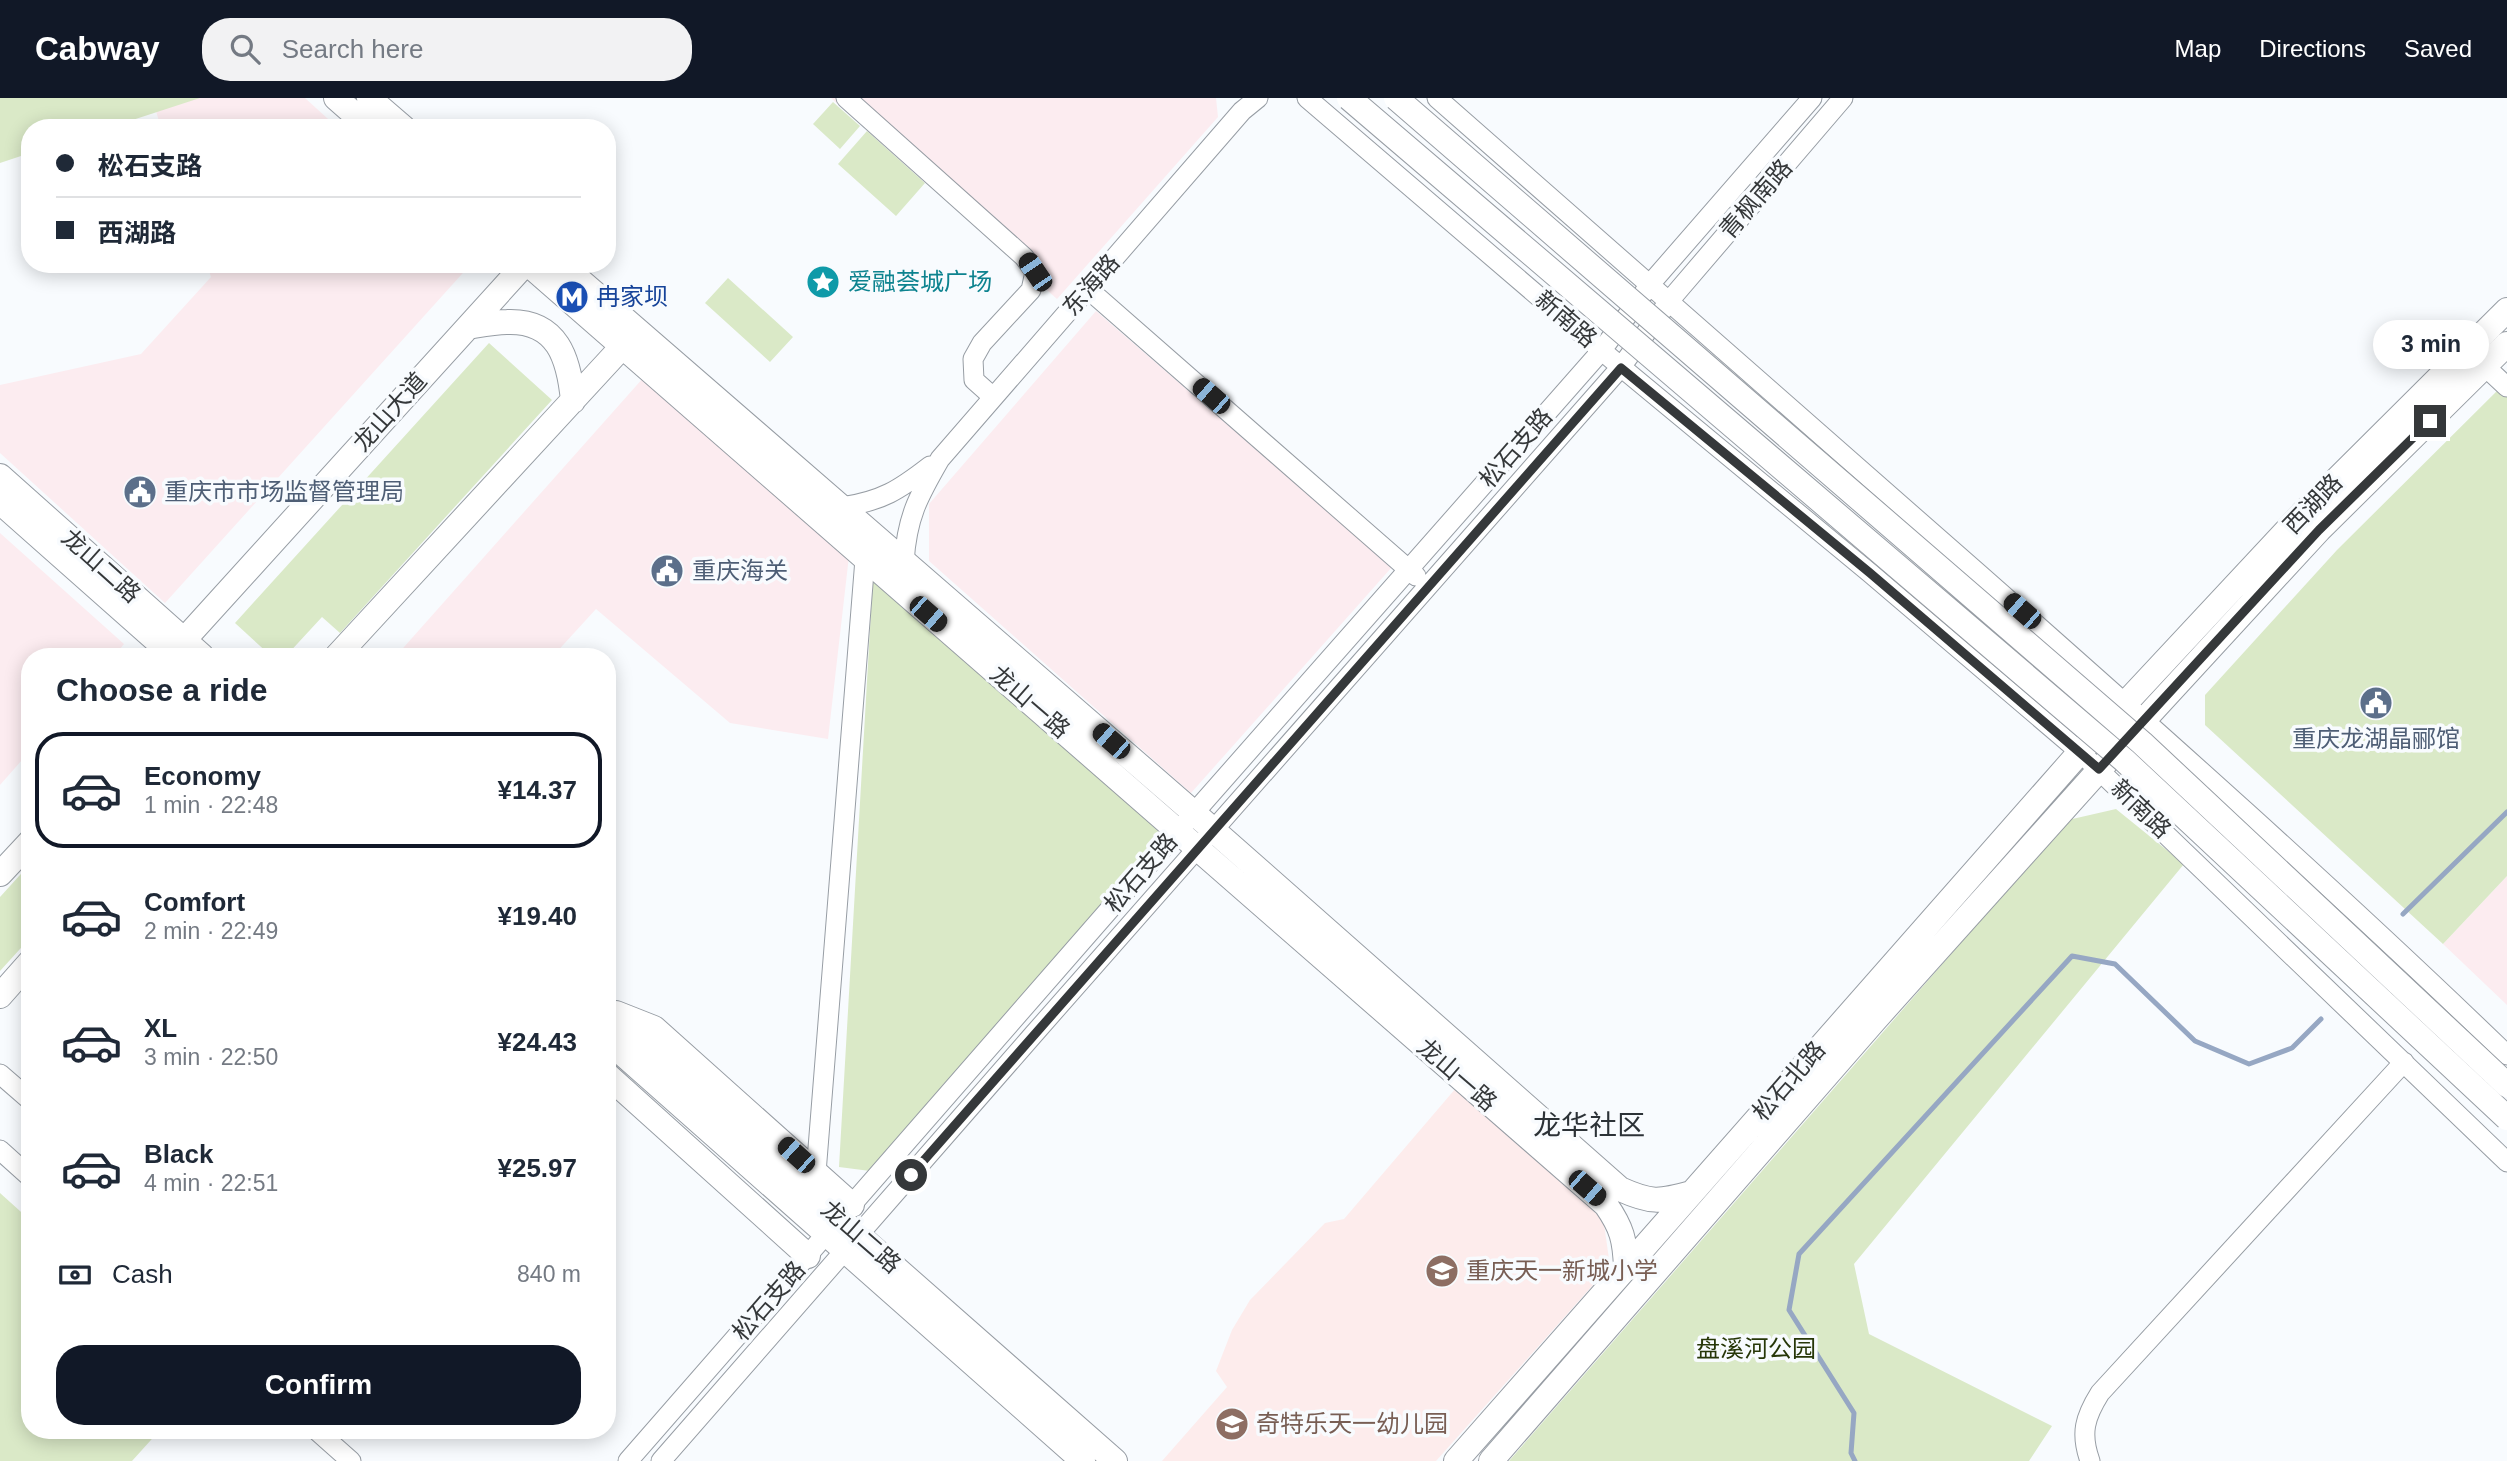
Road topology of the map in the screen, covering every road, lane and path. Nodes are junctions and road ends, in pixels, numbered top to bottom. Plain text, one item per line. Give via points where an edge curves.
1 (336, 98) edge
2 (369, 98) edge
3 (846, 98) edge
4 (1258, 98) edge
5 (1307, 98) edge
6 (1349, 98) edge
7 (1396, 98) edge
8 (1437, 98) edge
9 (1812, 98) edge
10 (1843, 98) edge
11 (1242, 104) edge
12 (360, 119) edge
13 (394, 119) edge
14 (519, 273) edge
15 (539, 273) edge
16 (569, 273) edge
17 (1651, 283) junction
18 (1088, 289) junction
19 (1670, 300) junction
20 (2507, 310) edge
21 (468, 327) junction
22 (630, 339) junction
23 (2507, 344) edge
24 (1602, 350) junction
25 (2476, 358) junction
26 (1621, 368) junction
27 (2507, 387) edge
28 (993, 397) junction
29 (573, 401) junction
30 (0, 476) edge
31 (909, 494) junction
32 (0, 502) edge
33 (842, 507) junction
34 (864, 559) junction
35 (904, 562) junction
36 (1408, 570) junction
37 (1427, 587) junction
38 (179, 648) edge
39 (180, 648) edge
40 (187, 648) edge
41 (344, 648) edge
42 (2125, 703) junction
43 (2144, 720) junction
44 (2080, 752) junction
45 (2099, 769) junction
46 (1186, 822) junction
47 (1205, 839) junction
48 (21, 852) edge
49 (0, 874) edge
50 (21, 972) edge
51 (0, 996) edge
52 (616, 1014) edge
53 (616, 1019) edge
54 (616, 1047) edge
55 (2507, 1055) edge
56 (2404, 1062) junction
57 (0, 1074) edge
58 (616, 1083) edge
59 (2507, 1085) edge
60 (21, 1092) edge
61 (2507, 1118) edge
62 (0, 1150) edge
63 (2507, 1162) edge
64 (21, 1169) edge
65 (817, 1173) junction
66 (1690, 1193) junction
67 (845, 1229) junction
68 (808, 1256) junction
69 (1626, 1268) junction
70 (326, 1439) edge
71 (351, 1461) edge
72 (628, 1461) edge
73 (661, 1461) edge
74 (1083, 1461) edge
75 (1115, 1461) edge
76 (1456, 1461) edge
77 (1491, 1461) edge
78 (2090, 1461) edge

1 - 12 main road
2 - 13 main road
3 - 28 street via 1024,257 1035,272 1031,290 973,359 974,380
4 - 11 street, 东海路
5 - 24 street, 新南路
6 - 61 main road, 新南路, bridge via 2124,760
7 - 59 main road, 新南路, bridge via 2142,743
8 - 17 street
9 - 17 street, 青枫南路
10 - 19 street, 青枫南路
11 - 18 street, 东海路
14 - 21 main road, 龙山大道
15 - 22 main road, 龙山一路
16 - 22 main road, 龙山一路
17 - 19 street
17 - 24 street, 松石支路
18 - 28 street, 东海路
18 - 36 street
19 - 26 street, 松石支路
19 - 42 street
20 - 25 main road, 西湖路
21 - 29 main road via 509,321 537,327 559,344 570,370
21 - 40 main road, 龙山大道
22 - 29 main road
22 - 33 main road, 龙山一路
22 - 34 main road, 龙山一路
23 - 25 main road, 西湖路
24 - 26 street, 新南路
24 - 36 street, 松石支路
25 - 27 street
25 - 42 main road, 西湖路 via 2302,514
25 - 43 main road, 西湖路
26 - 37 street, 松石支路
26 - 44 street, 新南路
28 - 31 street, 东海路
29 - 41 main road
30 - 39 main road, 龙山二路
31 - 33 street, 东海路
31 - 35 street
32 - 38 main road, 龙山二路
33 - 35 main road, 龙山一路
34 - 46 main road, 龙山一路
34 - 65 street
35 - 46 main road, 龙山一路
36 - 37 street
36 - 46 street, 松石支路
37 - 47 street, 松石支路
42 - 43 street
42 - 44 main road, 松石北路
43 - 45 main road, 松石北路
43 - 55 street
44 - 45 street, 新南路
44 - 66 main road, 松石北路
45 - 56 street, 新南路
45 - 77 main road, 松石北路
46 - 47 main road, 龙山一路
46 - 67 street, 松石支路
47 - 66 main road, 龙山一路 via 1620,1189 1642,1199 1663,1201
47 - 67 street, 松石支路
47 - 69 main road, 龙山一路 via 1606,1205 1625,1241
48 - 49 main road
50 - 51 main road
52 - 65 main road via 654,1028
53 - 67 main road, 龙山二路
54 - 67 main road, 龙山二路
56 - 63 street, 新南路
56 - 78 street via 2100,1393 2087,1414 2084,1435
57 - 60 street
58 - 68 main road
62 - 64 street
65 - 67 main road
66 - 69 main road, 松石北路
67 - 68 street, 松石支路
67 - 73 street, 松石支路
67 - 74 main road, 龙山二路
67 - 75 main road, 龙山二路
68 - 72 street, 松石支路
69 - 76 main road, 松石北路
70 - 71 street

